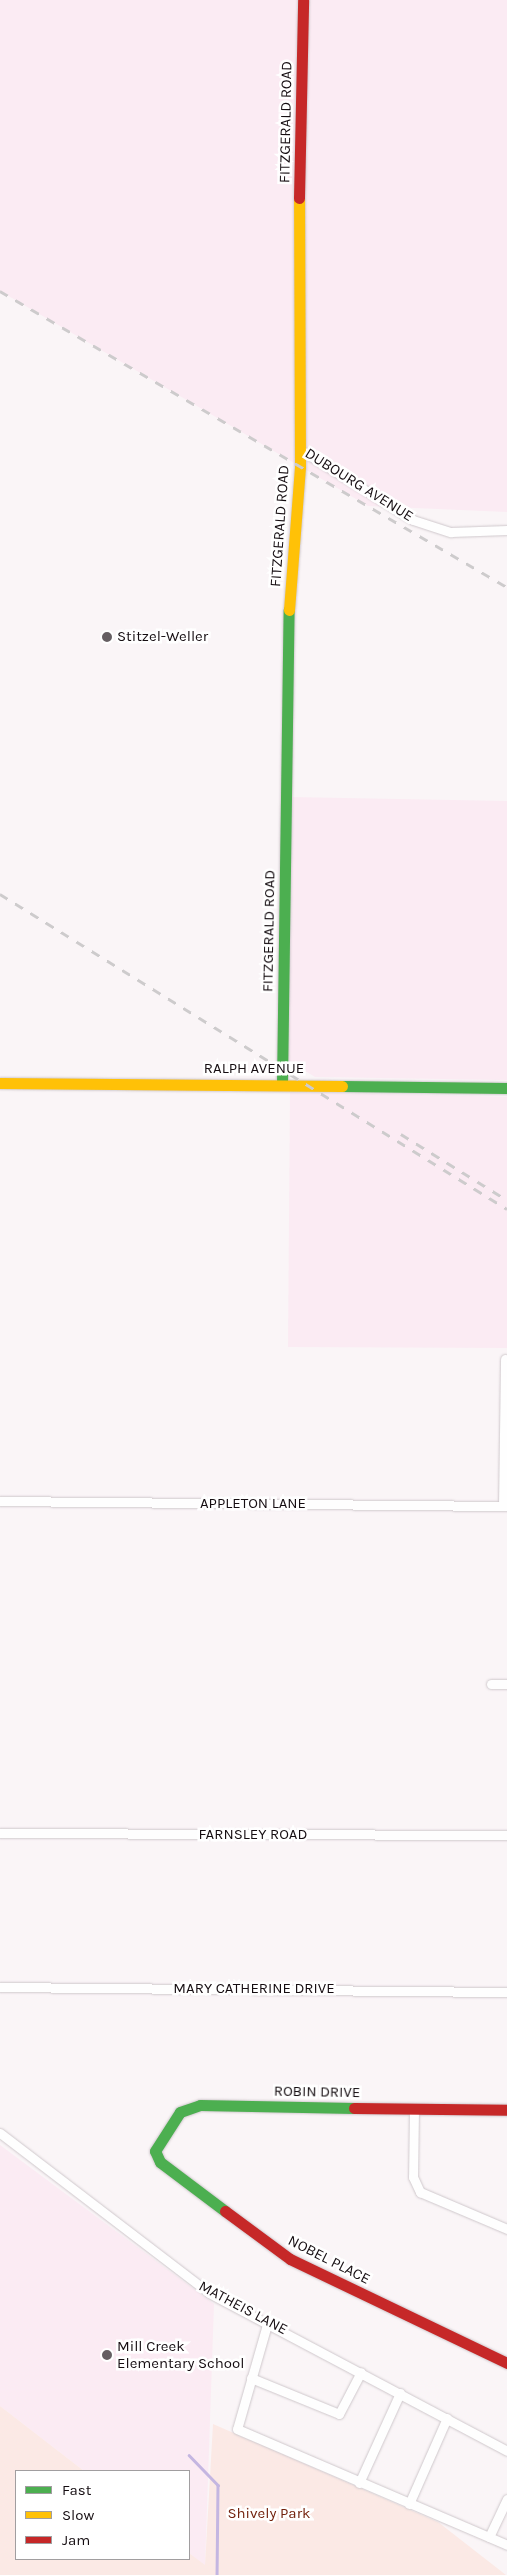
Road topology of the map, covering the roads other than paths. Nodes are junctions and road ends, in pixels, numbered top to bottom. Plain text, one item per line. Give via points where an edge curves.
1 (303, 0) edge
2 (299, 448) junction
3 (507, 530) edge
4 (0, 1083) edge
5 (282, 1084) junction
6 (507, 1088) edge
7 (505, 1359) dead end
8 (0, 1501) edge
9 (505, 1506) edge
10 (491, 1684) dead end
11 (507, 1684) edge
12 (0, 1833) edge
13 (507, 1836) edge
14 (0, 1987) edge
15 (507, 1992) edge
16 (414, 2109) junction
17 (507, 2110) edge
18 (0, 2133) edge
19 (156, 2155) joint
20 (507, 2228) edge
21 (268, 2321) junction
22 (507, 2363) edge
23 (361, 2372) junction
24 (251, 2378) junction
25 (400, 2393) junction
26 (447, 2418) junction
27 (507, 2451) edge
28 (359, 2483) junction
29 (507, 2499) edge
30 (409, 2504) junction
31 (489, 2537) junction
32 (507, 2545) edge

1 - 2 street, FITZGERALD ROAD via 297,334
2 - 3 street, DUBOURG AVENUE via 413,520 451,532
2 - 5 street, FITZGERALD ROAD via 290,564
4 - 5 street, RALPH AVENUE
5 - 6 street, RALPH AVENUE
7 - 9 street
8 - 9 street, APPLETON LANE
10 - 11 street
12 - 13 street, FARNSLEY ROAD
14 - 15 street, MARY CATHERINE DRIVE
16 - 17 street, ROBIN DRIVE
16 - 19 street, ROBIN DRIVE via 190,2106 180,2112 159,2140
16 - 20 street via 413,2177 420,2192
18 - 21 street, MATHEIS LANE via 200,2287
19 - 22 street, NOBEL PLACE via 290,2259
21 - 23 street, MATHEIS LANE
21 - 24 street
23 - 24 street via 339,2414
23 - 25 street, MATHEIS LANE
24 - 28 street via 237,2429
25 - 26 street, MATHEIS LANE
25 - 28 street
26 - 27 street, MATHEIS LANE
26 - 30 street
28 - 30 street
29 - 31 street
30 - 31 street
31 - 32 street

